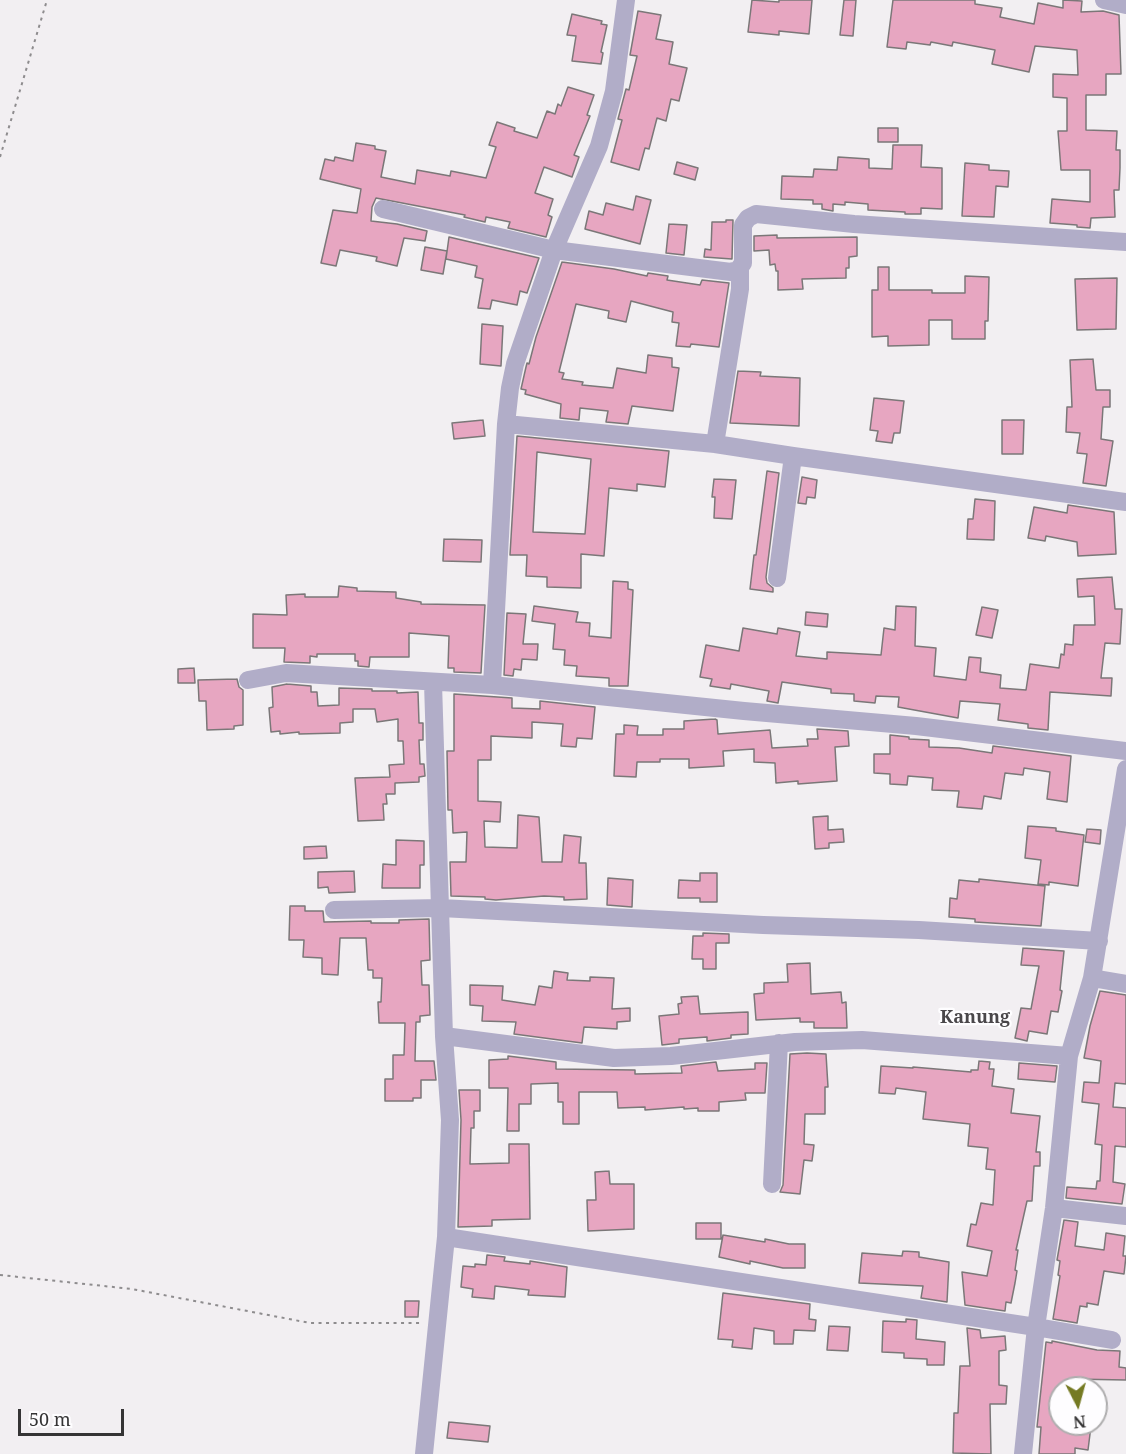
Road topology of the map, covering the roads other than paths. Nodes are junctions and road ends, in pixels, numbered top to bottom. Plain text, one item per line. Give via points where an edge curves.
1 (626, 0) edge
2 (1104, 0) edge
3 (1126, 5) edge
4 (383, 209) dead end
5 (1126, 242) edge
6 (554, 250) junction
7 (740, 267) junction
8 (506, 424) junction
9 (715, 444) junction
10 (793, 456) junction
11 (1126, 502) edge
12 (777, 578) dead end
13 (248, 680) dead end
14 (433, 683) junction
15 (492, 685) junction
16 (1126, 751) edge
17 (1126, 769) edge
18 (441, 908) junction
19 (334, 910) dead end
20 (1099, 940) junction
21 (1092, 978) junction
22 (1126, 984) edge
23 (444, 1036) junction
24 (779, 1043) junction
25 (1069, 1056) junction
26 (772, 1184) dead end
27 (1053, 1213) junction
28 (1126, 1216) edge
29 (1085, 1221) dead end
30 (446, 1237) junction
31 (1036, 1327) junction
32 (1112, 1340) dead end
33 (424, 1454) edge
34 (1023, 1454) edge

1 - 6 street via 614,91 599,146
2 - 3 street
4 - 6 street
5 - 7 street via 756,214 743,225
6 - 7 street via 731,272
6 - 8 street via 515,364
7 - 9 street via 740,289
8 - 9 street
8 - 15 street
9 - 10 street
10 - 11 street
10 - 12 street
13 - 14 street via 286,673
14 - 15 street
14 - 18 street
15 - 16 street via 916,726
17 - 20 street
18 - 19 street
18 - 20 street
18 - 23 street
20 - 21 street
21 - 22 street
21 - 25 street
23 - 24 street via 614,1058 671,1056
23 - 30 street via 450,1120
24 - 25 street via 862,1040
24 - 26 street
25 - 27 street
27 - 28 street
27 - 29 street
27 - 31 street
30 - 31 street
30 - 33 street
31 - 32 street
31 - 34 street

